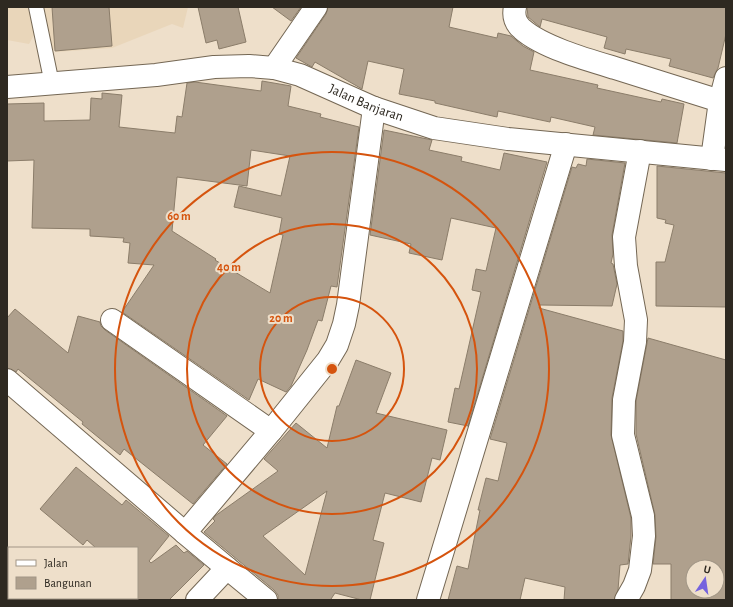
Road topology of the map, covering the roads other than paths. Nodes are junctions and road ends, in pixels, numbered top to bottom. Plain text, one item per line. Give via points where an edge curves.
1 (36, 7) edge
2 (316, 7) edge
3 (515, 7) edge
4 (274, 68) junction
5 (726, 78) edge
6 (52, 84) junction
7 (7, 87) edge
8 (720, 101) junction
9 (374, 108) junction
10 (566, 144) junction
11 (640, 151) junction
12 (719, 159) edge
13 (112, 320) dead end
14 (7, 380) edge
15 (271, 431) junction
16 (185, 533) junction
17 (227, 568) junction
18 (197, 600) edge
19 (266, 600) edge
20 (428, 600) edge
21 (626, 600) edge

1 - 6 lane
2 - 4 street
3 - 8 street via 514,17 517,24 536,39 579,57
4 - 6 street, Jalan Banjaran via 214,67
4 - 9 street, Jalan Banjaran via 300,75
5 - 8 street
6 - 7 street, Jalan Banjaran
8 - 12 street
9 - 10 street, Jalan Banjaran via 434,128
9 - 15 street via 344,324 337,345 328,360
10 - 11 street, Jalan Banjaran
10 - 20 street
11 - 12 street, Jalan Banjaran
11 - 21 street via 624,237 626,266 636,320 635,342 624,400 623,435 643,516 644,536 640,570
13 - 15 street
14 - 16 street
15 - 16 street
16 - 17 street
17 - 18 street
17 - 19 street

